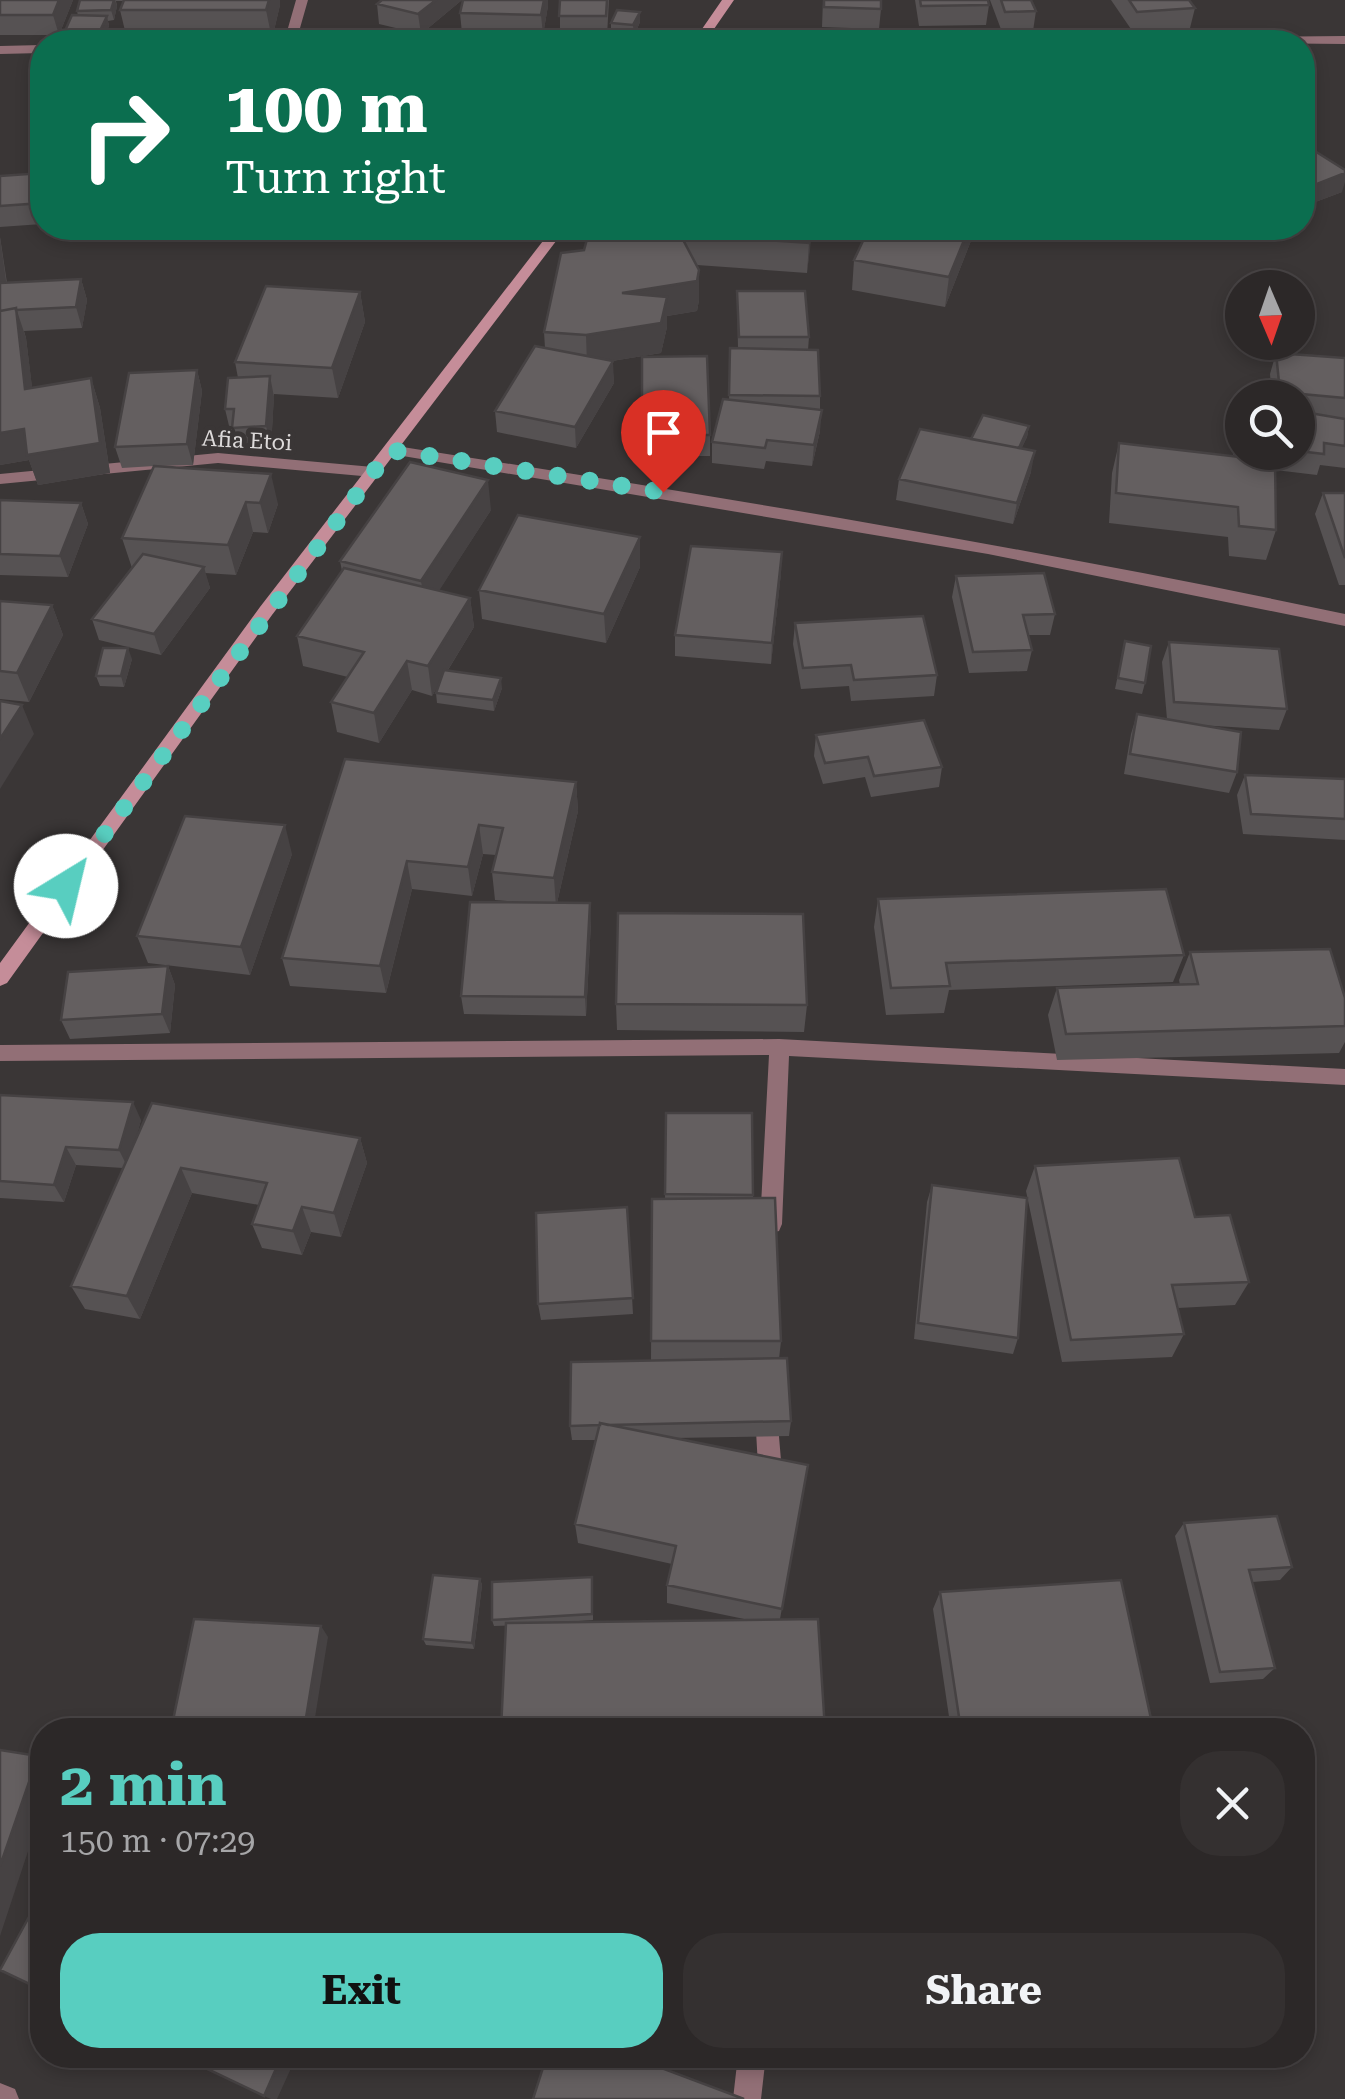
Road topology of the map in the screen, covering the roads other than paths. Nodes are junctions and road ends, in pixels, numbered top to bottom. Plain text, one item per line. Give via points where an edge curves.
1 (302, 0) edge
2 (728, 0) edge
3 (293, 30) edge
4 (707, 30) edge
5 (1315, 40) edge
6 (1345, 40) edge
7 (30, 49) edge
8 (0, 50) edge
9 (549, 240) edge
10 (390, 450) junction
11 (373, 472) junction
12 (0, 479) edge
13 (1345, 620) edge
14 (0, 978) edge
15 (779, 1047) junction
16 (0, 1054) edge
17 (1345, 1077) edge
18 (770, 1242) edge
19 (765, 1397) edge
20 (772, 1510) edge
21 (751, 2068) edge
22 (747, 2099) edge

1 - 3 street
2 - 4 street
5 - 6 street
7 - 8 street
9 - 10 street
10 - 11 street
10 - 13 street via 702,498
11 - 12 street, Afia Etoi via 218,458
11 - 14 street
15 - 16 street
15 - 17 street
15 - 18 street
19 - 20 street
21 - 22 street

